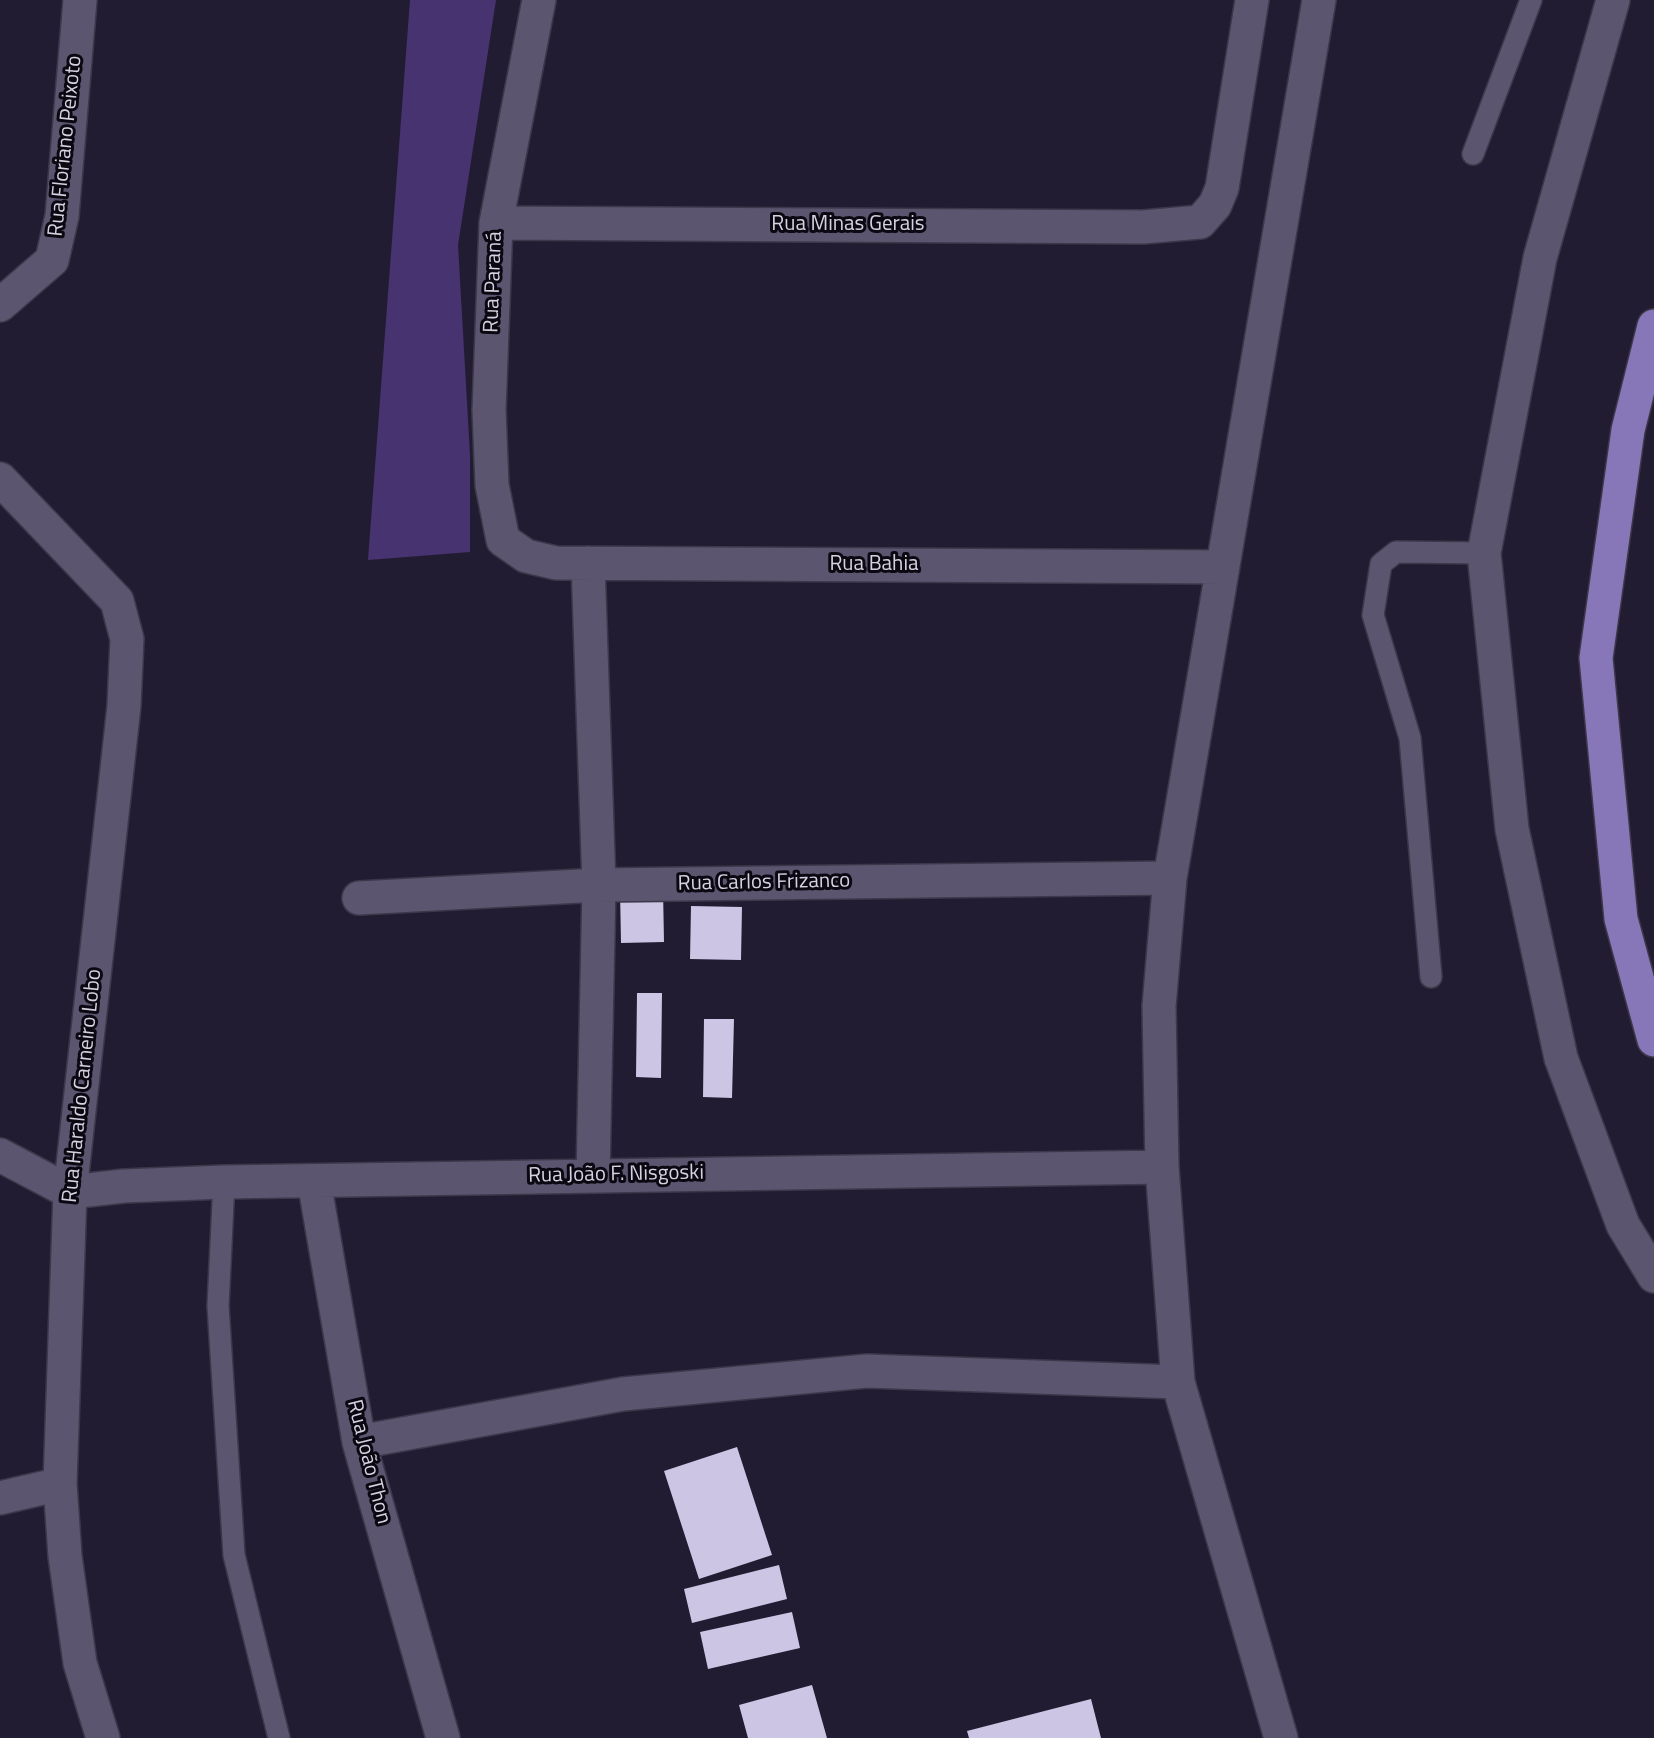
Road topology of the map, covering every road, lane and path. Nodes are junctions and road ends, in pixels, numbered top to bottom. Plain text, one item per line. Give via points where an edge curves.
1 (80, 0) edge
2 (539, 0) edge
3 (1252, 0) edge
4 (1319, 0) edge
5 (1532, 0) edge
6 (1613, 0) edge
7 (1473, 154) dead end
8 (496, 223) junction
9 (0, 305) edge
10 (1654, 326) edge
11 (4, 493) edge
12 (1484, 553) junction
13 (526, 556) joint
14 (588, 563) junction
15 (1222, 567) junction
16 (1170, 878) junction
17 (599, 885) junction
18 (359, 898) dead end
19 (1431, 977) dead end
20 (1654, 1040) edge
21 (0, 1155) edge
22 (1162, 1167) junction
23 (593, 1176) junction
24 (314, 1181) junction
25 (224, 1182) junction
26 (70, 1192) junction
27 (1654, 1276) edge
28 (1178, 1382) junction
29 (359, 1442) junction
30 (60, 1484) junction
31 (0, 1497) edge
32 (103, 1738) edge
33 (279, 1738) edge
34 (443, 1738) edge
35 (1281, 1738) edge

1 - 9 street, Rua Floriano Peixoto via 62,216 52,260
2 - 8 street, Rua Paraná
3 - 8 street, Rua Minas Gerais via 1222,188 1215,206 1200,222 1143,227
4 - 15 street
5 - 7 lane
6 - 12 street via 1540,258
8 - 13 street, Rua Paraná via 489,410 492,485 503,540
10 - 20 highway via 1628,430 1596,658 1621,919
11 - 26 street, Rua Haraldo Carneiro Lobo via 117,601 127,639 124,706
12 - 19 lane via 1396,552 1381,564 1373,615 1410,738
12 - 27 street via 1512,829 1561,1058 1623,1225
13 - 14 street, Rua Bahia via 556,563
14 - 15 street, Rua Bahia
14 - 17 street
15 - 16 street
16 - 17 street, Rua Carlos Frizanco
16 - 22 street via 1159,1006
17 - 18 street, Rua Carlos Frizanco
17 - 23 street
21 - 26 street
22 - 23 street, Rua João F. Nisgoski
22 - 28 street
23 - 24 street, Rua João F. Nisgoski
24 - 25 street, Rua João F. Nisgoski
24 - 29 street, Rua João Thon
25 - 26 street, Rua João F. Nisgoski
25 - 33 lane via 218,1306 234,1555
26 - 30 street, Rua Haraldo Carneiro Lobo
28 - 29 street via 867,1371 623,1394
28 - 35 street
29 - 34 street, Rua João Thon
30 - 31 street
30 - 32 street, Rua Haraldo Carneiro Lobo via 65,1556 81,1663

